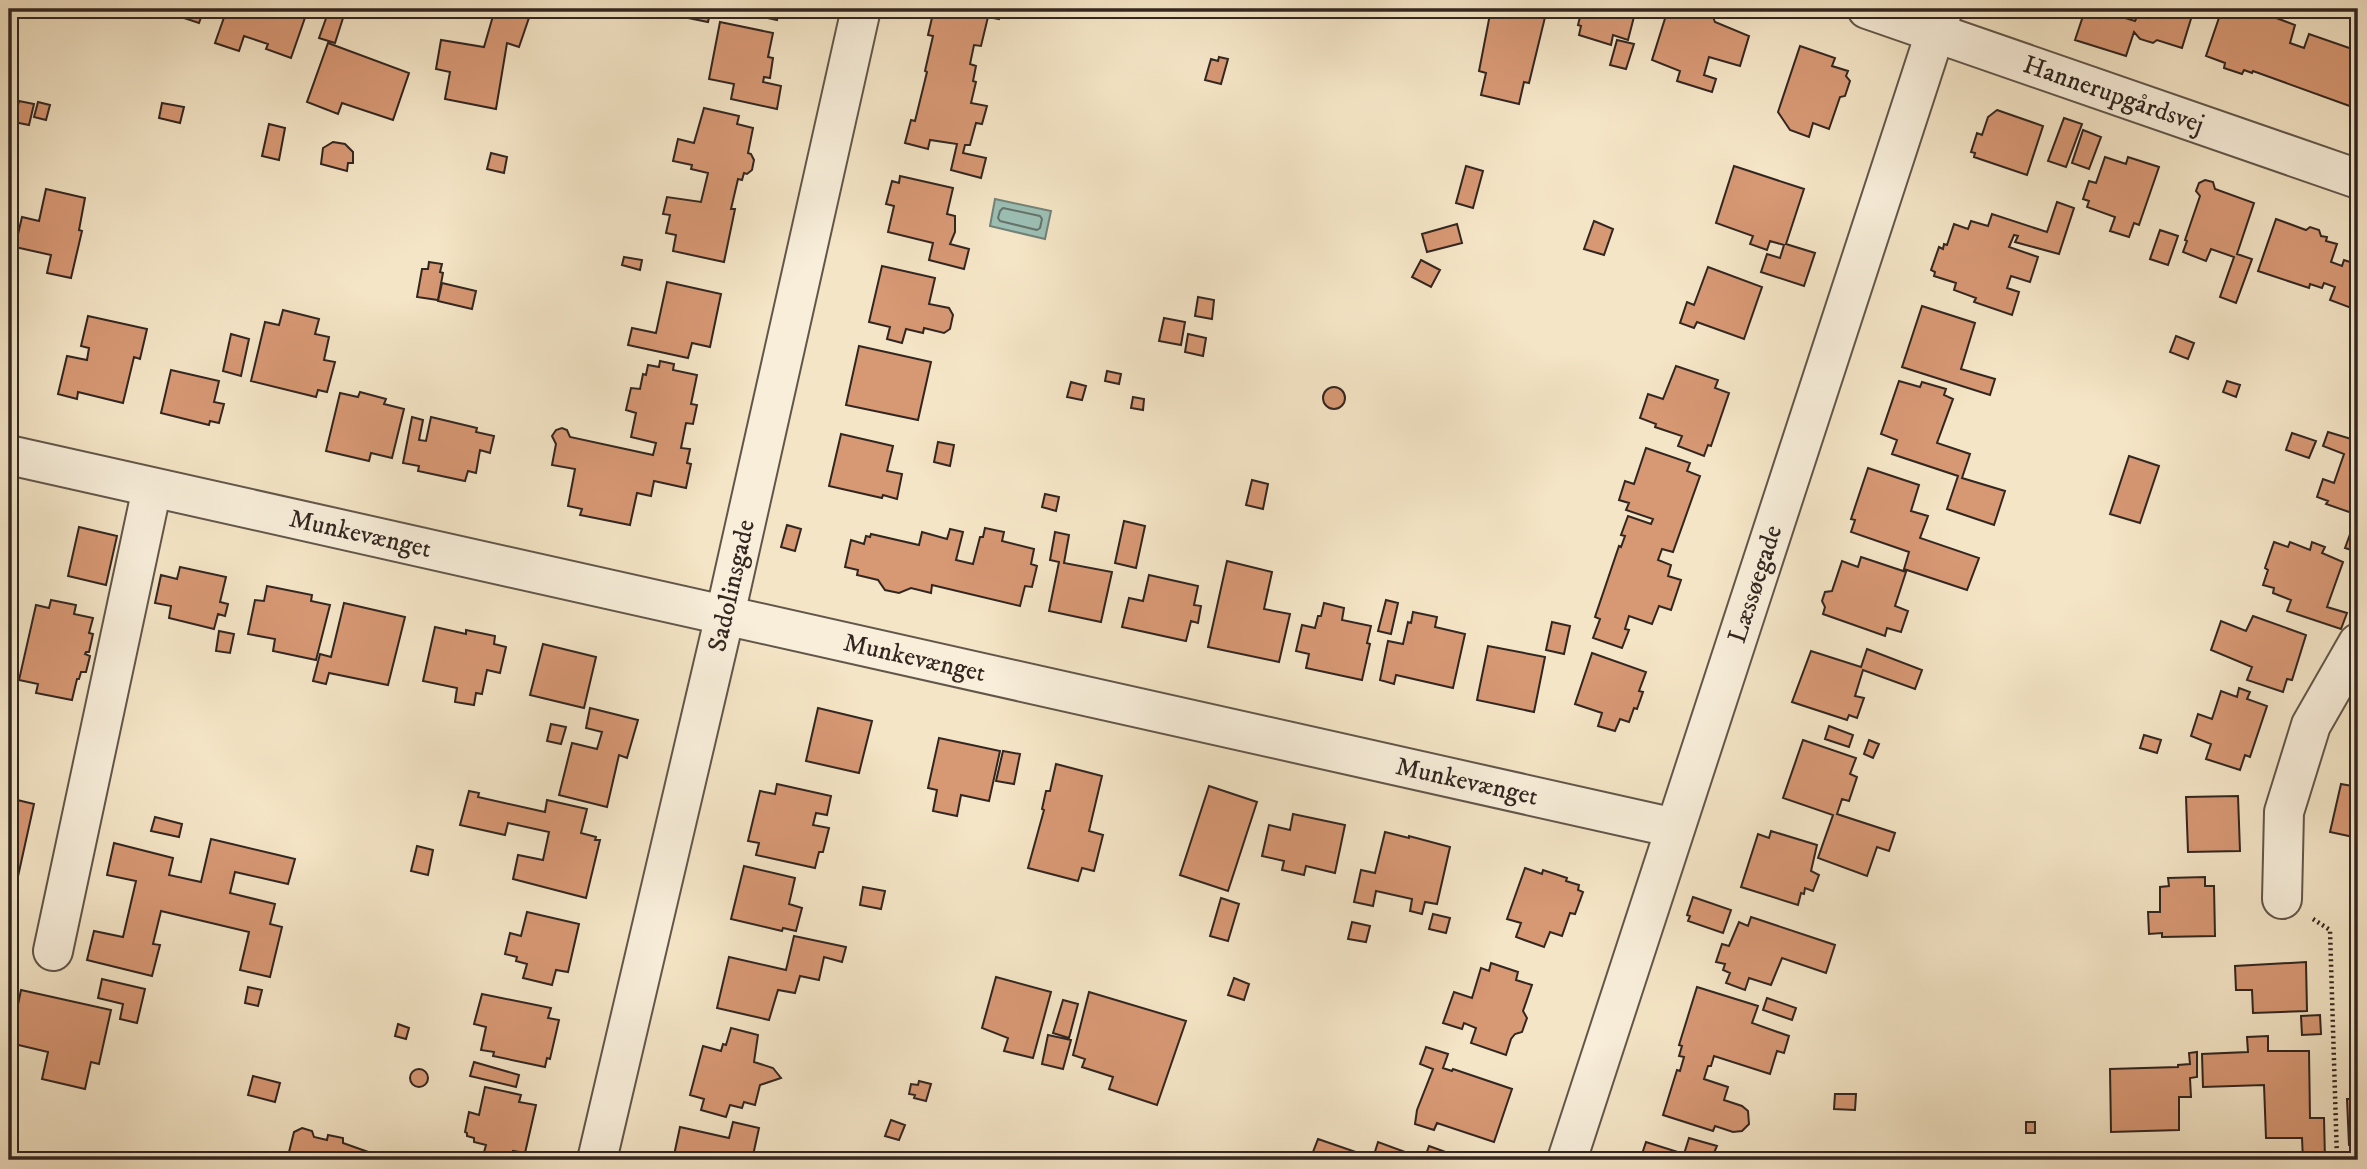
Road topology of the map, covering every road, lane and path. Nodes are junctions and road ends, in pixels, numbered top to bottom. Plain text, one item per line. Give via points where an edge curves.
1 (860, 9) edge
2 (1867, 9) edge
3 (1939, 20) edge
4 (2358, 180) edge
5 (9, 455) edge
6 (152, 488) junction
7 (725, 615) junction
8 (2358, 643) edge
9 (1675, 828) junction
10 (2282, 899) joint
11 (53, 951) dead end
12 (597, 1160) edge
13 (1567, 1160) edge
14 (2337, 1160) edge

1 - 7 street, Sadolinsgade
2 - 3 street, Hannerupgårdsvej
3 - 4 street, Hannerupgårdsvej
3 - 9 street, Læssøegade
5 - 6 street, Munkevænget
6 - 7 street, Munkevænget
6 - 11 street
7 - 9 street, Munkevænget
7 - 12 street, Sadolinsgade
8 - 10 street via 2311,725 2284,812
9 - 13 street, Læssøegade
10 - 14 path via 2330,930

